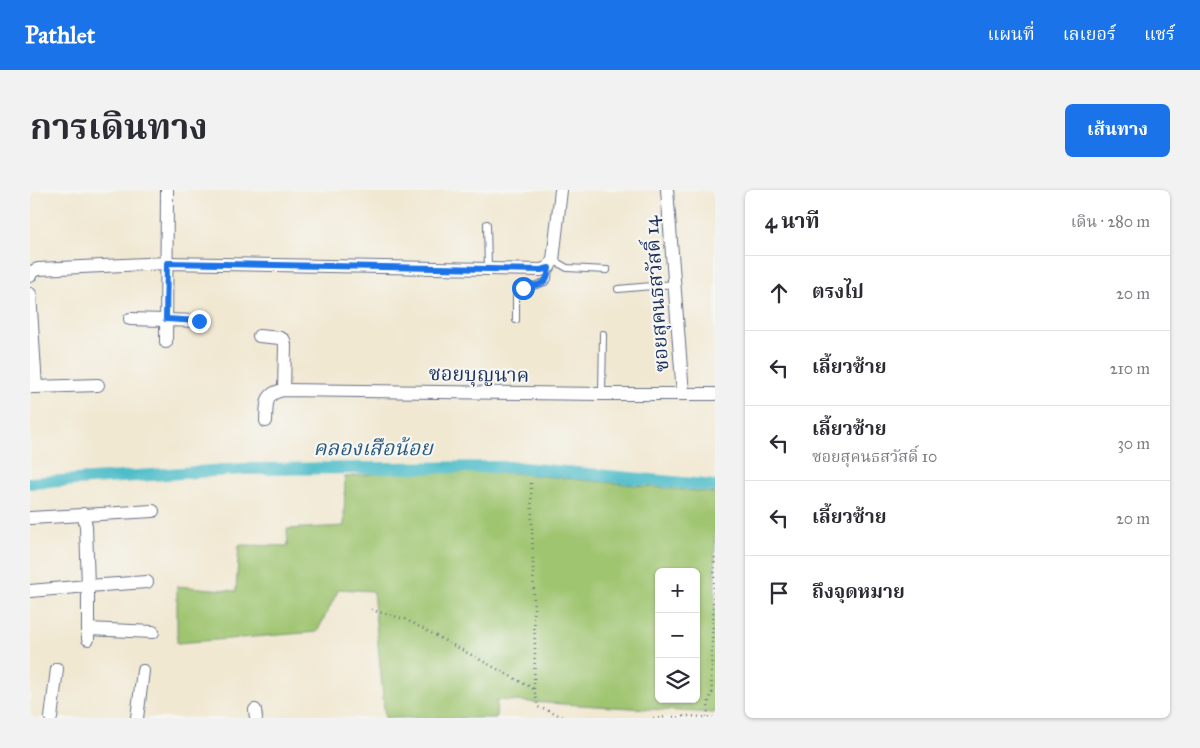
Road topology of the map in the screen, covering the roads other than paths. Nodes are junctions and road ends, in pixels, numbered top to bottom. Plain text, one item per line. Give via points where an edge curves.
1 (167, 190) edge
2 (561, 190) edge
3 (667, 190) edge
4 (488, 224) dead end
5 (167, 263) junction
6 (551, 264) junction
7 (488, 269) junction
8 (607, 270) dead end
9 (30, 276) edge
10 (674, 284) junction
11 (618, 290) dead end
12 (30, 294) edge
13 (130, 319) dead end
14 (166, 319) junction
15 (516, 320) dead end
16 (199, 321) dead end
17 (603, 334) dead end
18 (259, 336) dead end
19 (166, 342) dead end
20 (98, 385) dead end
21 (33, 387) edge
22 (284, 390) junction
23 (602, 394) junction
24 (683, 394) junction
25 (715, 394) edge
26 (266, 421) dead end
27 (153, 510) dead end
28 (83, 514) junction
29 (30, 518) edge
30 (147, 582) dead end
31 (88, 586) junction
32 (30, 591) edge
33 (153, 632) dead end
34 (57, 669) dead end
35 (143, 671) dead end
36 (50, 718) edge
37 (137, 718) edge

1 - 5 street
2 - 6 street
3 - 10 street, ซอยสุคนธสวัสดิ์ 14
4 - 7 lane
5 - 7 street
5 - 9 street via 38,269
5 - 14 street
6 - 7 street via 541,270
6 - 8 lane
6 - 15 lane via 545,282 518,291
10 - 11 lane
10 - 24 street, ซอยสุคนธสวัสดิ์ 14
12 - 21 street
13 - 14 street
14 - 16 street
14 - 19 street
17 - 23 lane
18 - 22 street via 284,340
20 - 21 street
22 - 23 street, ซอยบุญนาค
22 - 26 street via 274,391 268,398
23 - 24 street, ซอยบุญนาค
24 - 25 street, ซอยบุญนาค
27 - 28 street
28 - 29 street
28 - 31 street
30 - 31 street
31 - 32 street
31 - 33 street via 88,634
34 - 36 street
35 - 37 street

